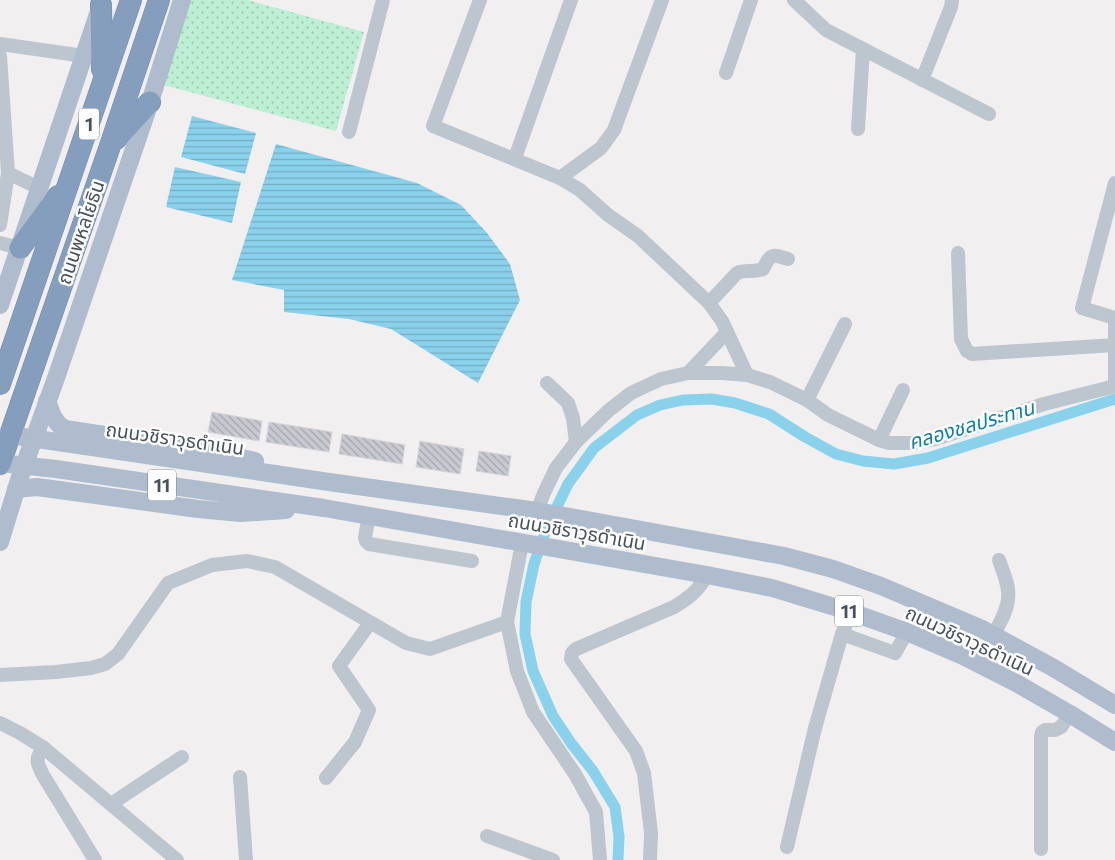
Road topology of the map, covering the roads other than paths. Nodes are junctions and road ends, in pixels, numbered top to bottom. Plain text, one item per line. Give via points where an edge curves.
1 (131, 0) edge
2 (159, 0) edge
3 (182, 0) edge
4 (383, 0) edge
5 (480, 0) edge
6 (571, 0) edge
7 (662, 0) edge
8 (750, 0) edge
9 (794, 0) edge
10 (952, 0) edge
11 (102, 3) edge
12 (0, 44) edge
13 (863, 49) junction
14 (0, 56) edge
15 (84, 56) junction
16 (726, 73) dead end
17 (922, 80) junction
18 (102, 84) junction
19 (150, 102) junction
20 (989, 114) dead end
21 (858, 129) dead end
22 (349, 132) dead end
23 (3, 146) edge
24 (110, 146) junction
25 (515, 158) junction
26 (8, 173) junction
27 (560, 178) junction
28 (70, 181) junction
29 (1115, 183) edge
30 (39, 188) junction
31 (0, 225) edge
32 (10, 245) edge
33 (958, 253) dead end
34 (788, 259) dead end
35 (2, 295) edge
36 (709, 303) junction
37 (1115, 320) edge
38 (846, 324) dead end
39 (727, 332) junction
40 (1115, 345) edge
41 (688, 373) junction
42 (747, 375) junction
43 (547, 383) dead end
44 (0, 384) edge
45 (1115, 386) edge
46 (903, 390) dead end
47 (47, 400) junction
48 (807, 400) junction
49 (5, 436) edge
50 (33, 439) junction
51 (879, 440) junction
52 (576, 442) junction
53 (0, 463) edge
54 (24, 465) junction
55 (329, 482) junction
56 (16, 489) junction
57 (324, 508) junction
58 (537, 511) junction
59 (369, 516) junction
60 (0, 542) edge
61 (522, 543) junction
62 (999, 560) dead end
63 (472, 561) dead end
64 (708, 575) junction
65 (851, 612) junction
66 (370, 622) junction
67 (507, 622) junction
68 (907, 632) junction
69 (842, 634) junction
70 (993, 636) junction
71 (0, 675) edge
72 (1115, 705) edge
73 (1070, 714) junction
74 (0, 723) edge
75 (1115, 742) edge
76 (44, 748) junction
77 (182, 757) dead end
78 (240, 777) dead end
79 (326, 778) dead end
80 (111, 804) junction
81 (487, 836) dead end
82 (787, 847) dead end
83 (1041, 849) dead end
84 (95, 860) edge
85 (177, 860) edge
86 (246, 860) edge
87 (553, 860) edge
88 (600, 860) edge
89 (650, 860) edge

1 - 18 highway, ถนนพหลโยธิน / 1
2 - 24 highway, ถนนพหลโยธิน / 1
3 - 19 main road
4 - 22 street
5 - 25 street via 433,126
6 - 25 street
7 - 27 street via 614,130 601,148
8 - 16 street
9 - 13 street via 826,30
10 - 17 street
11 - 15 main road, 1
11 - 18 highway
12 - 15 street
13 - 17 street
13 - 21 street
14 - 23 street
15 - 30 main road, 1
17 - 20 street
18 - 28 highway, ถนนพหลโยธิน / 1
19 - 24 highway
19 - 47 main road
23 - 26 street
24 - 49 highway, ถนนพหลโยธิน / 1
25 - 27 street
26 - 30 street
26 - 31 street
27 - 36 street via 638,236
28 - 32 highway
28 - 44 highway, ถนนพหลโยธิน / 1
29 - 37 street via 1082,308
30 - 32 main road, 1
32 - 35 main road, 1
33 - 40 street via 960,339 972,354
34 - 36 street via 771,256 764,269 736,273
36 - 39 street
37 - 40 street
38 - 48 street
39 - 41 street
39 - 42 street
40 - 45 street
41 - 42 street
41 - 52 street via 661,379 631,392
42 - 48 street
43 - 52 street via 568,403
45 - 51 street via 1044,404 935,439 912,443
46 - 51 street
47 - 50 main road
47 - 55 main road via 52,416 65,429 209,450
48 - 51 street via 828,416
49 - 50 main road, ถนนวชิราวุธดำเนิน / 11
49 - 53 highway, ถนนพหลโยธิน / 1
50 - 54 main road
50 - 55 main road, ถนนวชิราวุธดำเนิน / 11
52 - 58 street via 556,468
53 - 54 main road, ถนนวชิราวุธดำเนิน / 11
54 - 56 main road
54 - 57 main road, ถนนวชิราวุธดำเนิน / 11
55 - 57 main road
55 - 58 main road, ถนนวชิราวุธดำเนิน / 11
56 - 57 main road via 37,487 240,513
56 - 60 main road
57 - 59 main road, ถนนวชิราวุธดำเนิน / 11
58 - 70 main road, ถนนวชิราวุธดำเนิน / 11 via 784,556 825,567 881,586
59 - 61 main road, ถนนวชิราวุธดำเนิน / 11
59 - 63 street via 365,538 369,544
61 - 64 main road, ถนนวชิราวุธดำเนิน / 11
61 - 67 street
62 - 70 street via 1008,599
64 - 65 main road, ถนนวชิราวุธดำเนิน / 11 via 772,588
64 - 89 street via 701,586 674,607 572,653 571,659 636,751 644,774 652,833
65 - 68 main road, ถนนวชิราวุธดำเนิน / 11
65 - 69 street
66 - 67 street via 406,643 430,649
66 - 71 street via 275,567 247,561 212,565 168,583 118,654 105,664 73,670
66 - 79 street via 339,666 369,710 355,742
67 - 88 street via 517,671 533,712 596,812
68 - 69 street via 895,653
68 - 73 main road, ถนนวชิราวุธดำเนิน / 11 via 964,656
69 - 82 street via 815,728
70 - 72 main road, ถนนวชิราวุธดำเนิน / 11
73 - 75 main road, ถนนวชิราวุธดำเนิน / 11
73 - 83 street via 1060,727 1045,730 1040,737
74 - 76 street
76 - 80 street
76 - 84 street via 37,763
77 - 80 street
78 - 86 street
80 - 85 street
81 - 87 street

